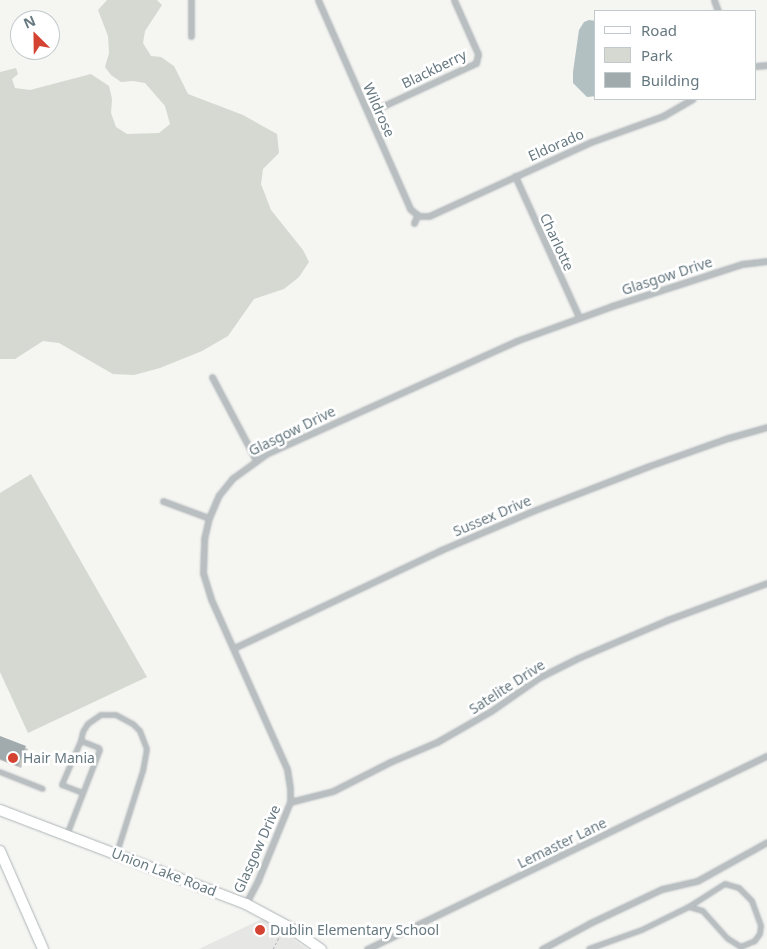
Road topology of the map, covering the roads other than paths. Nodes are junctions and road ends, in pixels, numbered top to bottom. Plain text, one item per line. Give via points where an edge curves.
1 (191, 0) edge
2 (318, 0) edge
3 (454, 0) edge
4 (191, 36) dead end
5 (691, 100) edge
6 (368, 113) junction
7 (515, 176) junction
8 (417, 216) junction
9 (414, 224) dead end
10 (767, 261) edge
11 (579, 317) junction
12 (212, 377) dead end
13 (767, 427) edge
14 (256, 460) junction
15 (163, 501) dead end
16 (209, 518) junction
17 (767, 583) edge
18 (234, 648) junction
19 (81, 741) junction
20 (767, 756) edge
21 (0, 772) edge
22 (43, 789) dead end
23 (83, 793) junction
24 (290, 802) junction
25 (0, 810) edge
26 (67, 835) junction
27 (767, 842) edge
28 (0, 851) edge
29 (117, 854) junction
30 (246, 904) junction
31 (689, 907) junction
32 (43, 949) edge
33 (320, 949) edge
34 (367, 949) edge
35 (542, 949) edge
36 (590, 949) edge

1 - 4 street
2 - 6 street, Wildrose
3 - 6 street, Blackberry via 477,49 476,63
5 - 7 street, Eldorado via 663,116 591,142
6 - 8 street, Wildrose via 410,209
7 - 8 street, Eldorado via 429,216
7 - 11 street, Charlotte
8 - 9 street
10 - 11 street, Glasgow Drive via 742,264
11 - 14 street, Glasgow Drive via 507,345
12 - 14 street
13 - 18 street, Sussex Drive via 666,460 530,512 441,550
14 - 16 street, Glasgow Drive via 233,478 219,495
15 - 16 street
16 - 18 street, Glasgow Drive via 204,539 203,573 211,599
17 - 24 street, Satelite Drive via 585,655 540,677 491,711 436,742 334,790
18 - 24 street, Glasgow Drive via 287,769
19 - 23 lane via 100,750
19 - 23 lane via 62,785
19 - 29 lane via 88,724 108,714 133,724 145,740 147,749 143,771
20 - 34 street, Lemaster Lane
21 - 22 lane
23 - 26 lane
24 - 30 street, Glasgow Drive
25 - 26 street, Union Lake Road
26 - 29 street, Union Lake Road
27 - 35 street via 698,881 662,889
28 - 32 street
29 - 30 street, Union Lake Road
30 - 33 street, Union Lake Road via 289,927
31 - 31 lane via 725,884 740,888 752,901 761,926 760,934 755,941 741,946 728,939 703,911
31 - 36 lane via 642,930

